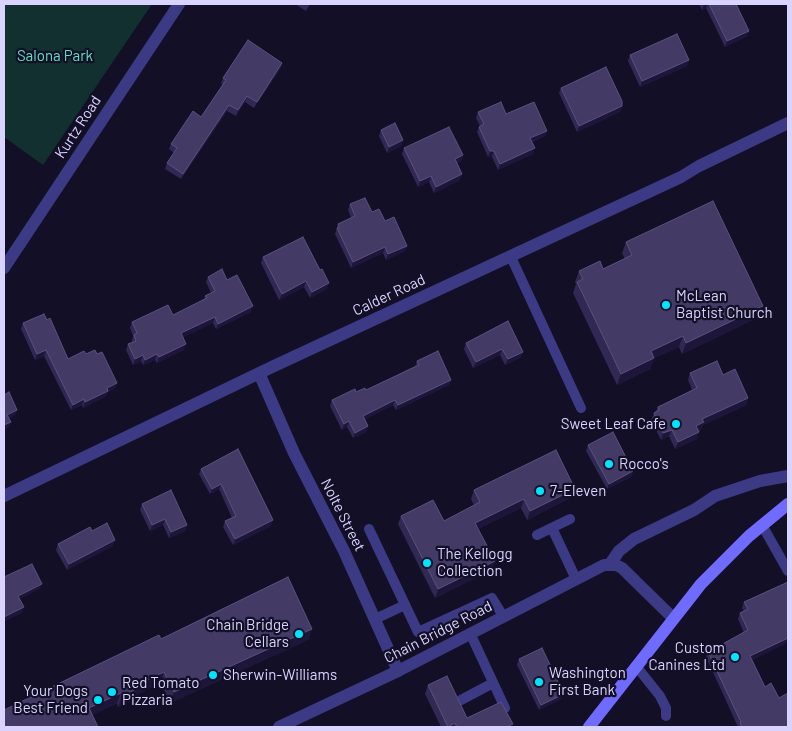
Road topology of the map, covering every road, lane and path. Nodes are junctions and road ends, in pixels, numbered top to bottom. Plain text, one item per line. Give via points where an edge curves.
1 (179, 4) edge
2 (788, 123) edge
3 (511, 257) junction
4 (4, 268) edge
5 (259, 373) junction
6 (581, 408) dead end
7 (788, 476) edge
8 (4, 496) edge
9 (788, 504) edge
10 (570, 519) dead end
11 (762, 525) junction
12 (552, 528) junction
13 (369, 529) dead end
14 (536, 535) dead end
15 (610, 564) junction
16 (788, 571) edge
17 (576, 579) junction
18 (405, 605) junction
19 (503, 616) junction
20 (672, 618) junction
21 (375, 619) junction
22 (470, 634) junction
23 (636, 666) junction
24 (398, 671) junction
25 (493, 683) junction
26 (460, 700) edge
27 (505, 708) edge
28 (666, 716) dead end
29 (279, 727) edge
30 (589, 727) edge

1 - 4 street, Kurtz Road
2 - 3 street, Calder Road
3 - 5 street, Calder Road
3 - 6 lane
5 - 8 street, Calder Road
5 - 21 street, Nolte Street
7 - 15 street, Chain Bridge Road via 736,488 708,500 634,539
9 - 11 main road
10 - 12 lane
11 - 16 lane
11 - 20 main road via 716,567
12 - 14 lane
12 - 17 lane
13 - 18 lane
15 - 17 street, Chain Bridge Road
15 - 20 street via 622,568
17 - 19 street, Chain Bridge Road
18 - 19 lane via 418,632 492,598
18 - 21 lane
19 - 22 street, Chain Bridge Road
20 - 23 main road
21 - 24 street, Nolte Street
22 - 24 street, Chain Bridge Road
22 - 25 lane
23 - 28 lane via 660,696
23 - 30 main road
24 - 29 street, Chain Bridge Road
25 - 26 lane
25 - 27 lane

